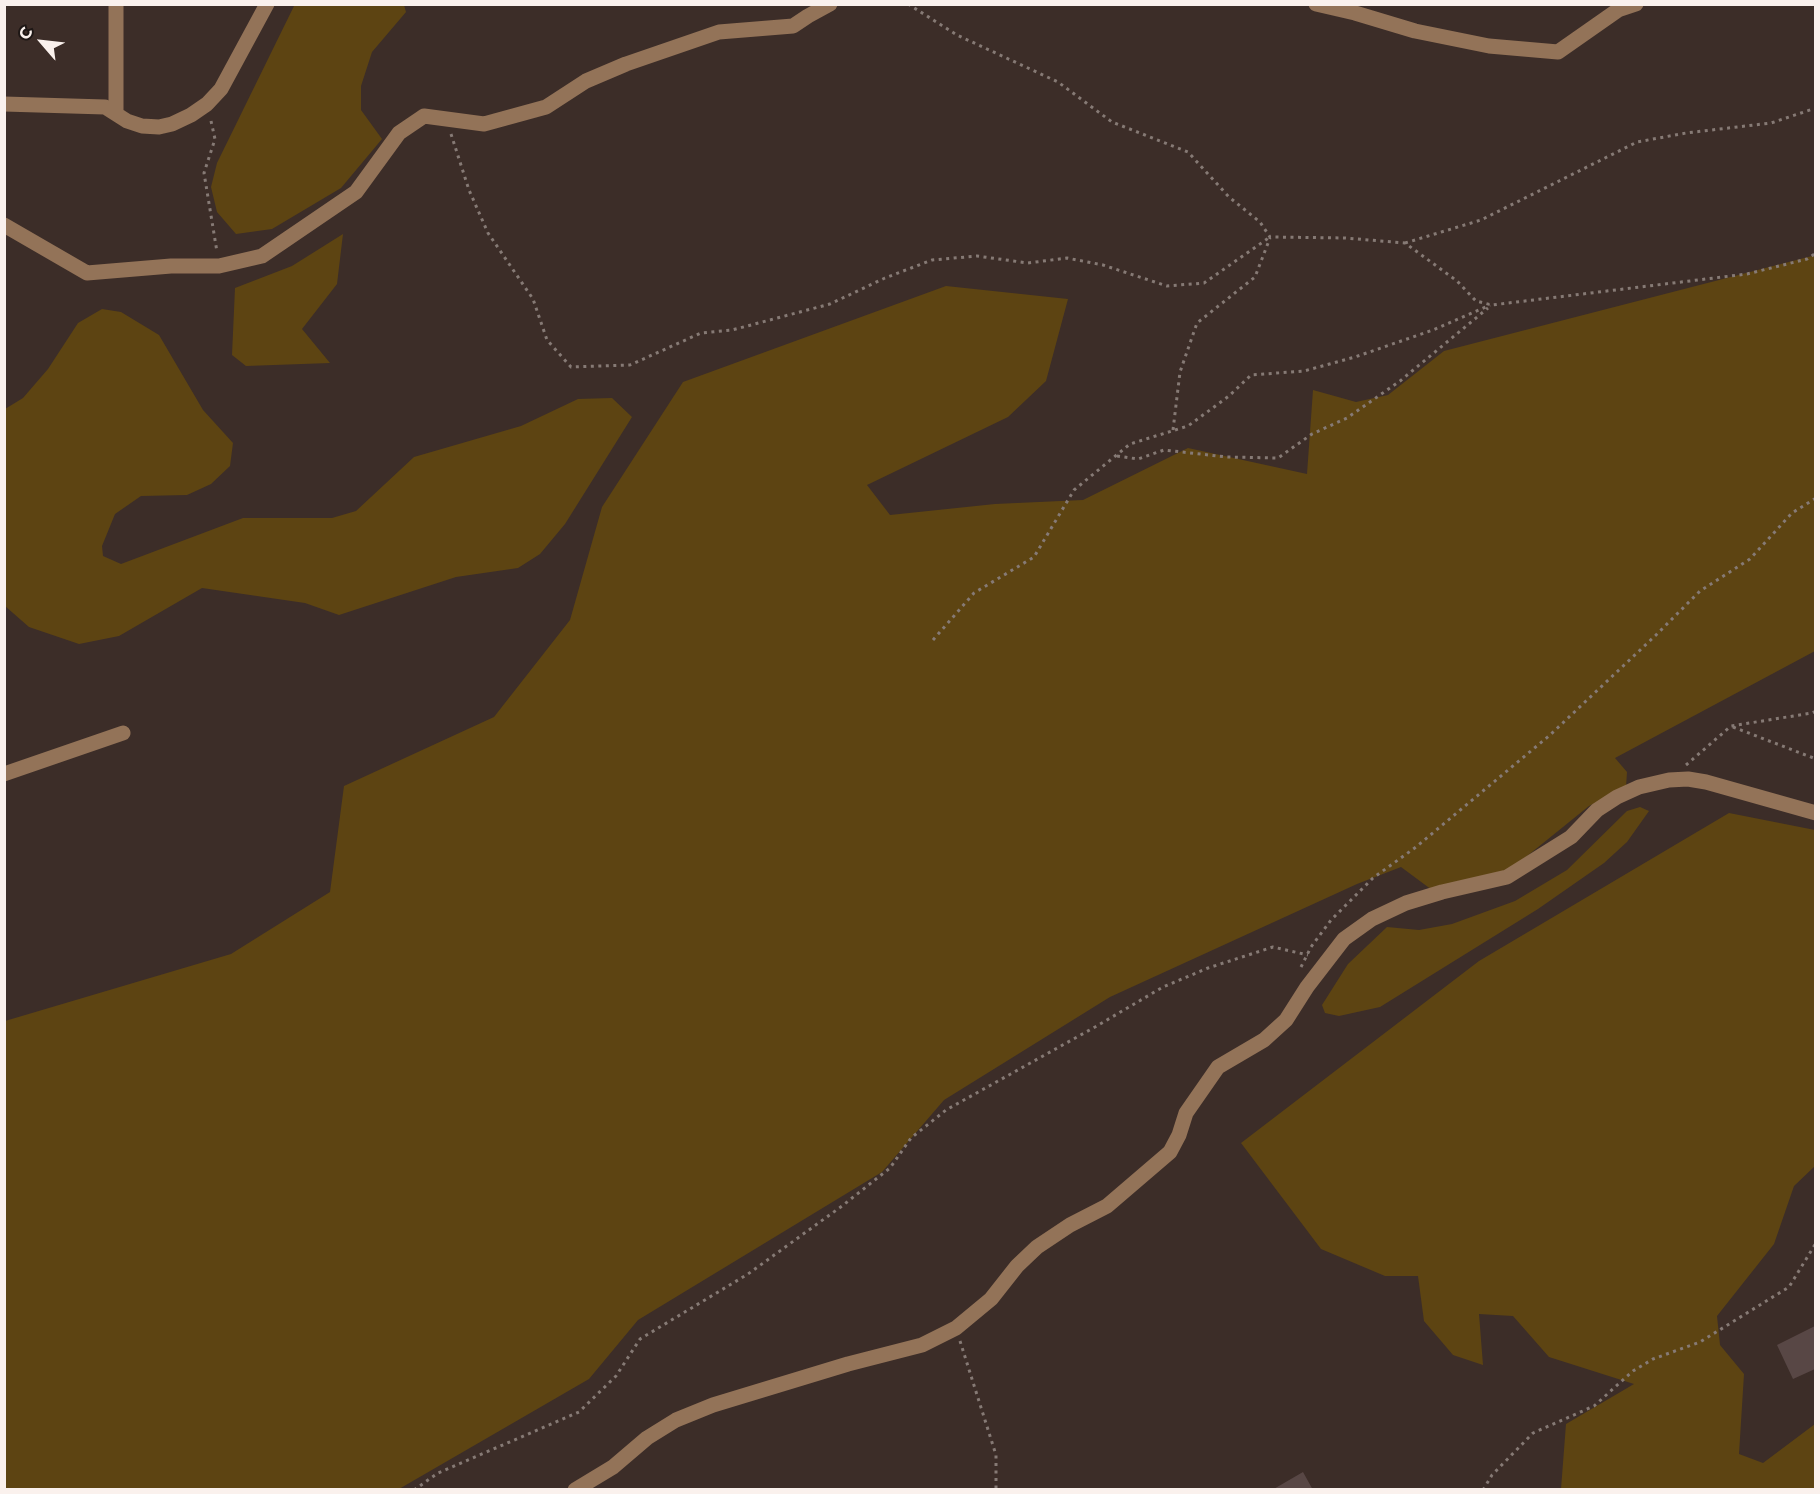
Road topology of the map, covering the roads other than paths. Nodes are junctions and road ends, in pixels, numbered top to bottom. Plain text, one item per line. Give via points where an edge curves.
1 (116, 4) edge
2 (267, 4) edge
3 (830, 4) edge
4 (1316, 4) edge
5 (1636, 4) edge
6 (4, 104) edge
7 (116, 113) junction
8 (4, 225) edge
9 (123, 733) dead end
10 (4, 774) edge
11 (1815, 813) edge
12 (575, 1490) edge

1 - 7 street
2 - 7 street via 232,71 207,104 191,115 159,127 142,126
3 - 8 street via 793,26 719,32 626,64 586,81 546,107 484,124 424,116 399,133 356,192 262,256 219,266 87,273
4 - 5 street via 1489,46 1558,52 1618,10
6 - 7 street via 94,106
9 - 10 street
11 - 12 street via 1688,779 1639,787 1597,810 1571,837 1507,877 1406,903 1372,919 1344,939 1286,1020 1264,1040 1218,1066 1186,1113 1170,1152 1107,1206 1037,1247 991,1299 956,1328 922,1345 735,1398 676,1420

